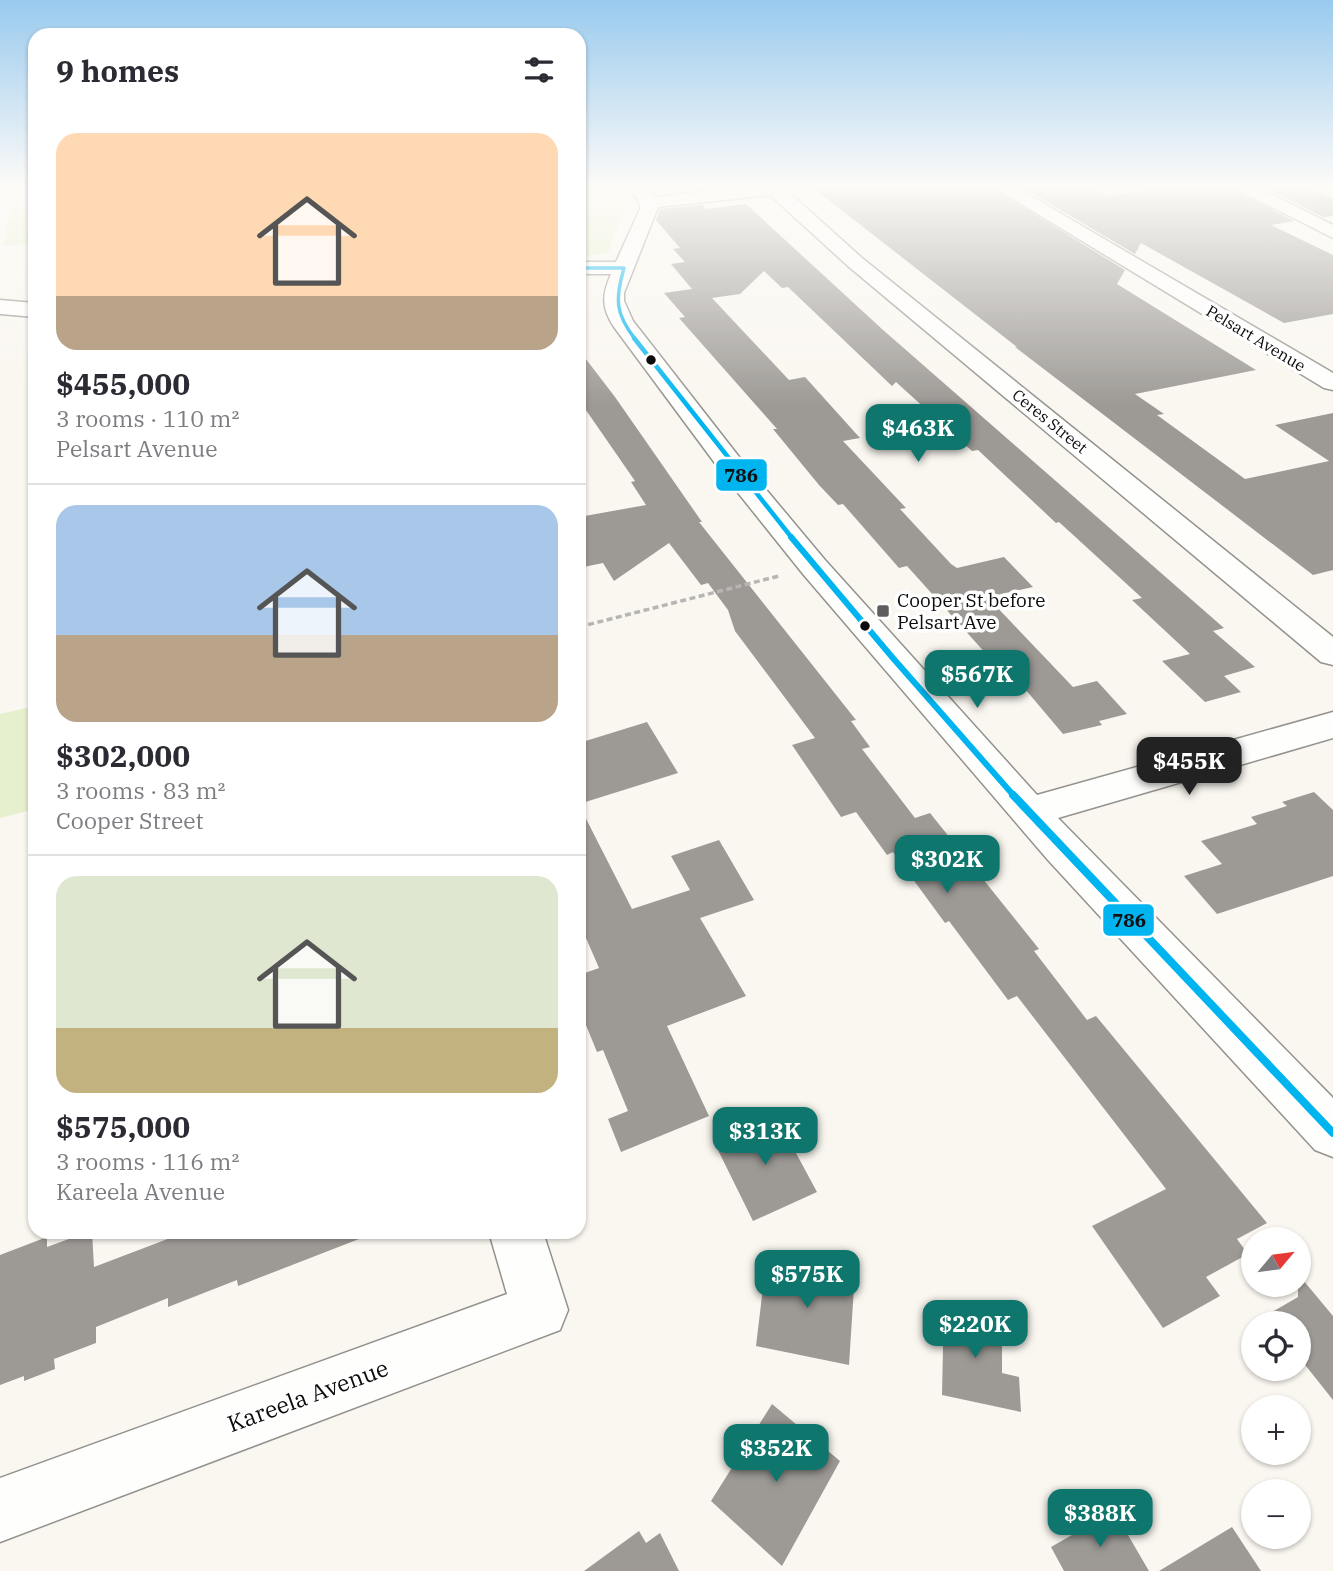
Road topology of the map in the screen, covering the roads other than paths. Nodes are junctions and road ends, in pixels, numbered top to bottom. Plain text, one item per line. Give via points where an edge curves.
1 (628, 258) edge
2 (851, 258) edge
3 (1123, 258) edge
4 (586, 268) edge
5 (624, 268) junction
6 (0, 307) edge
7 (28, 309) edge
8 (1333, 383) edge
9 (1333, 654) edge
10 (1333, 725) edge
11 (1028, 812) junction
12 (1333, 1133) edge
13 (518, 1239) edge
14 (0, 1510) edge

1 - 5 street
2 - 9 street, Ceres Street
3 - 8 street, Pelsart Avenue
4 - 5 street
5 - 11 street via 613,293 622,322 814,567
6 - 7 street
10 - 11 street
11 - 12 street
13 - 14 street, Kareela Avenue via 540,1310

